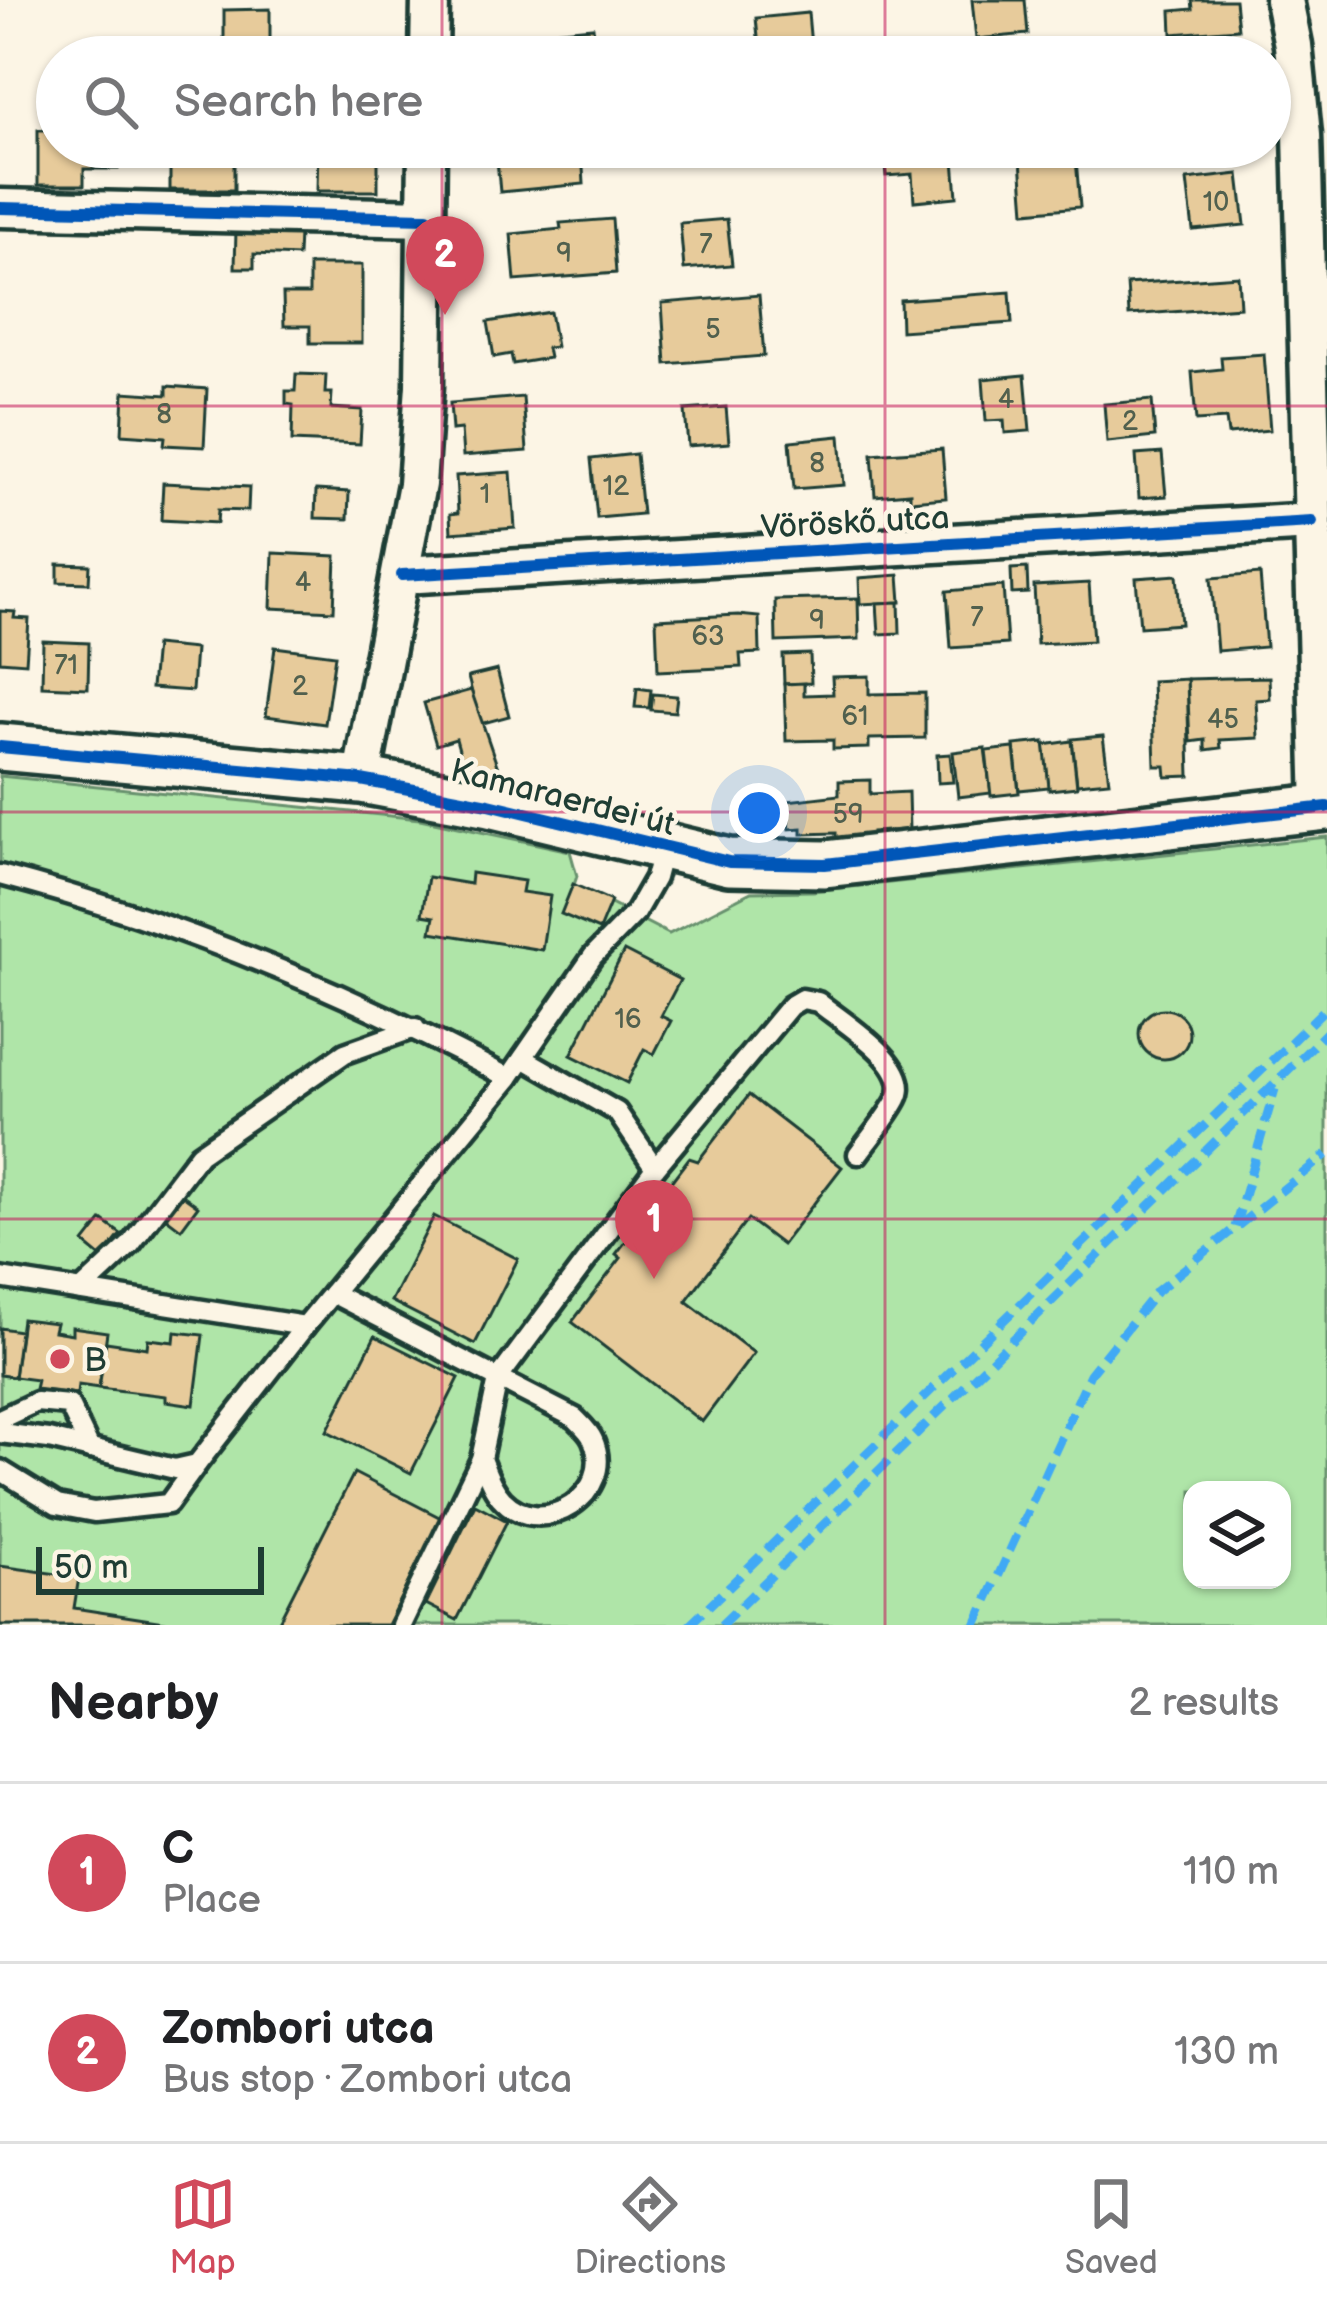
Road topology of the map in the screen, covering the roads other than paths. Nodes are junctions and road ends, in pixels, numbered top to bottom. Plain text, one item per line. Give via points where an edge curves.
1 (430, 0) edge
2 (1284, 0) edge
3 (429, 36) edge
4 (428, 168) edge
5 (0, 208) edge
6 (427, 218) junction
7 (1312, 522) junction
8 (402, 575) junction
9 (0, 747) edge
10 (362, 780) junction
11 (1324, 808) edge
12 (664, 848) junction
13 (0, 875) edge
14 (415, 1028) junction
15 (523, 1058) junction
16 (509, 1078) junction
17 (858, 1154) dead end
18 (655, 1168) junction
19 (0, 1278) edge
20 (82, 1291) junction
21 (332, 1293) junction
22 (305, 1326) junction
23 (498, 1379) junction
24 (0, 1419) edge
25 (0, 1432) edge
26 (90, 1449) junction
27 (481, 1459) junction
28 (197, 1464) junction
29 (0, 1470) edge
30 (401, 1625) edge

1 - 3 street
2 - 7 street via 1302,134
4 - 6 street
5 - 6 street
6 - 8 street via 417,484
7 - 8 street, Vöröskő utca
7 - 11 street
8 - 10 street
9 - 10 street, Kamaraerdei út
10 - 12 street, Kamaraerdei út
11 - 12 street, Kamaraerdei út via 825,864 752,865
12 - 15 lane via 635,913 593,956
13 - 14 lane via 152,921
14 - 16 lane
14 - 20 lane via 345,1053 199,1154 130,1245
15 - 16 lane
15 - 18 lane via 616,1112
16 - 21 lane
17 - 18 lane via 900,1095 901,1080 894,1064 818,1002 802,999
18 - 23 lane
19 - 20 lane
20 - 22 lane
21 - 22 lane
21 - 23 lane
22 - 28 lane
23 - 27 lane
23 - 27 lane via 575,1418 593,1440 597,1465 591,1489 552,1515 505,1503
24 - 26 lane via 36,1402 69,1405
25 - 26 lane
26 - 28 lane via 175,1469
27 - 30 lane
28 - 29 lane via 168,1504 94,1511 56,1505

